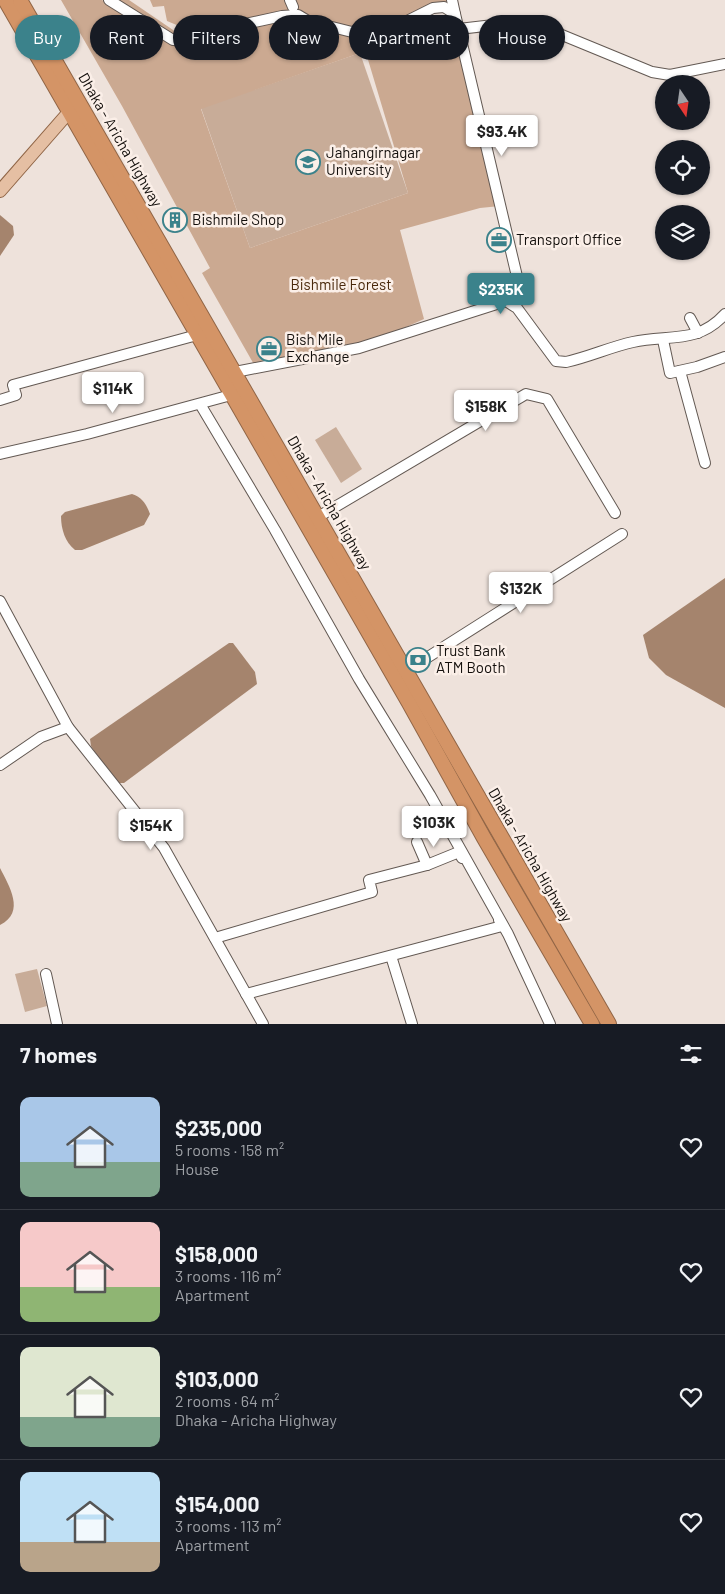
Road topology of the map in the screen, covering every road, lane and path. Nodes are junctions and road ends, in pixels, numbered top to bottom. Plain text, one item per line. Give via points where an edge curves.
1 (6, 0) edge
2 (20, 0) edge
3 (109, 0) edge
4 (452, 0) edge
5 (454, 14) joint
6 (469, 28) edge
7 (466, 60) edge
8 (725, 64) edge
9 (69, 112) junction
10 (0, 191) edge
11 (506, 301) junction
12 (725, 314) edge
13 (690, 318) dead end
14 (698, 333) junction
15 (197, 335) junction
16 (663, 340) junction
17 (725, 357) edge
18 (680, 371) junction
19 (235, 372) junction
20 (231, 394) junction
21 (0, 400) edge
22 (200, 404) junction
23 (0, 454) edge
24 (705, 463) dead end
25 (615, 513) dead end
26 (318, 517) junction
27 (622, 534) dead end
28 (0, 601) edge
29 (406, 671) junction
30 (68, 727) junction
31 (0, 765) edge
32 (417, 842) dead end
33 (427, 865) junction
34 (215, 938) junction
35 (391, 956) junction
36 (46, 974) dead end
37 (246, 994) junction
38 (57, 1024) edge
39 (263, 1024) edge
40 (412, 1024) edge
41 (550, 1024) edge
42 (592, 1024) edge
43 (608, 1024) edge

1 - 9 highway, Dhaka - Aricha Highway
2 - 19 highway, Dhaka - Aricha Highway
3 - 5 street via 173,40 282,16 298,16 352,32 401,24 433,8 444,7
4 - 5 street
6 - 8 street via 528,21 652,72 670,75
7 - 11 street via 519,285 520,296
9 - 10 main road
9 - 15 highway, Dhaka - Aricha Highway
11 - 16 street via 517,308 556,361 566,362 651,338
11 - 19 street via 359,348
12 - 14 street via 716,325
13 - 14 street
14 - 16 street
15 - 20 highway, Dhaka - Aricha Highway
15 - 21 street via 13,385 16,395
16 - 18 street via 670,373
17 - 18 street
18 - 24 street
19 - 26 highway, Dhaka - Aricha Highway
20 - 22 street
20 - 42 highway, Dhaka - Aricha Highway
22 - 23 street
22 - 41 street via 430,795 508,934
25 - 26 street via 547,399 526,394
26 - 29 highway, Dhaka - Aricha Highway
27 - 29 street
28 - 30 street
29 - 43 highway, Dhaka - Aricha Highway
30 - 31 street via 41,737
30 - 34 street via 164,848
32 - 33 street
33 - 34 street via 369,880 372,892
33 - 35 street via 458,852 502,926
34 - 37 street
35 - 37 street
35 - 40 street
36 - 38 street
37 - 39 street

